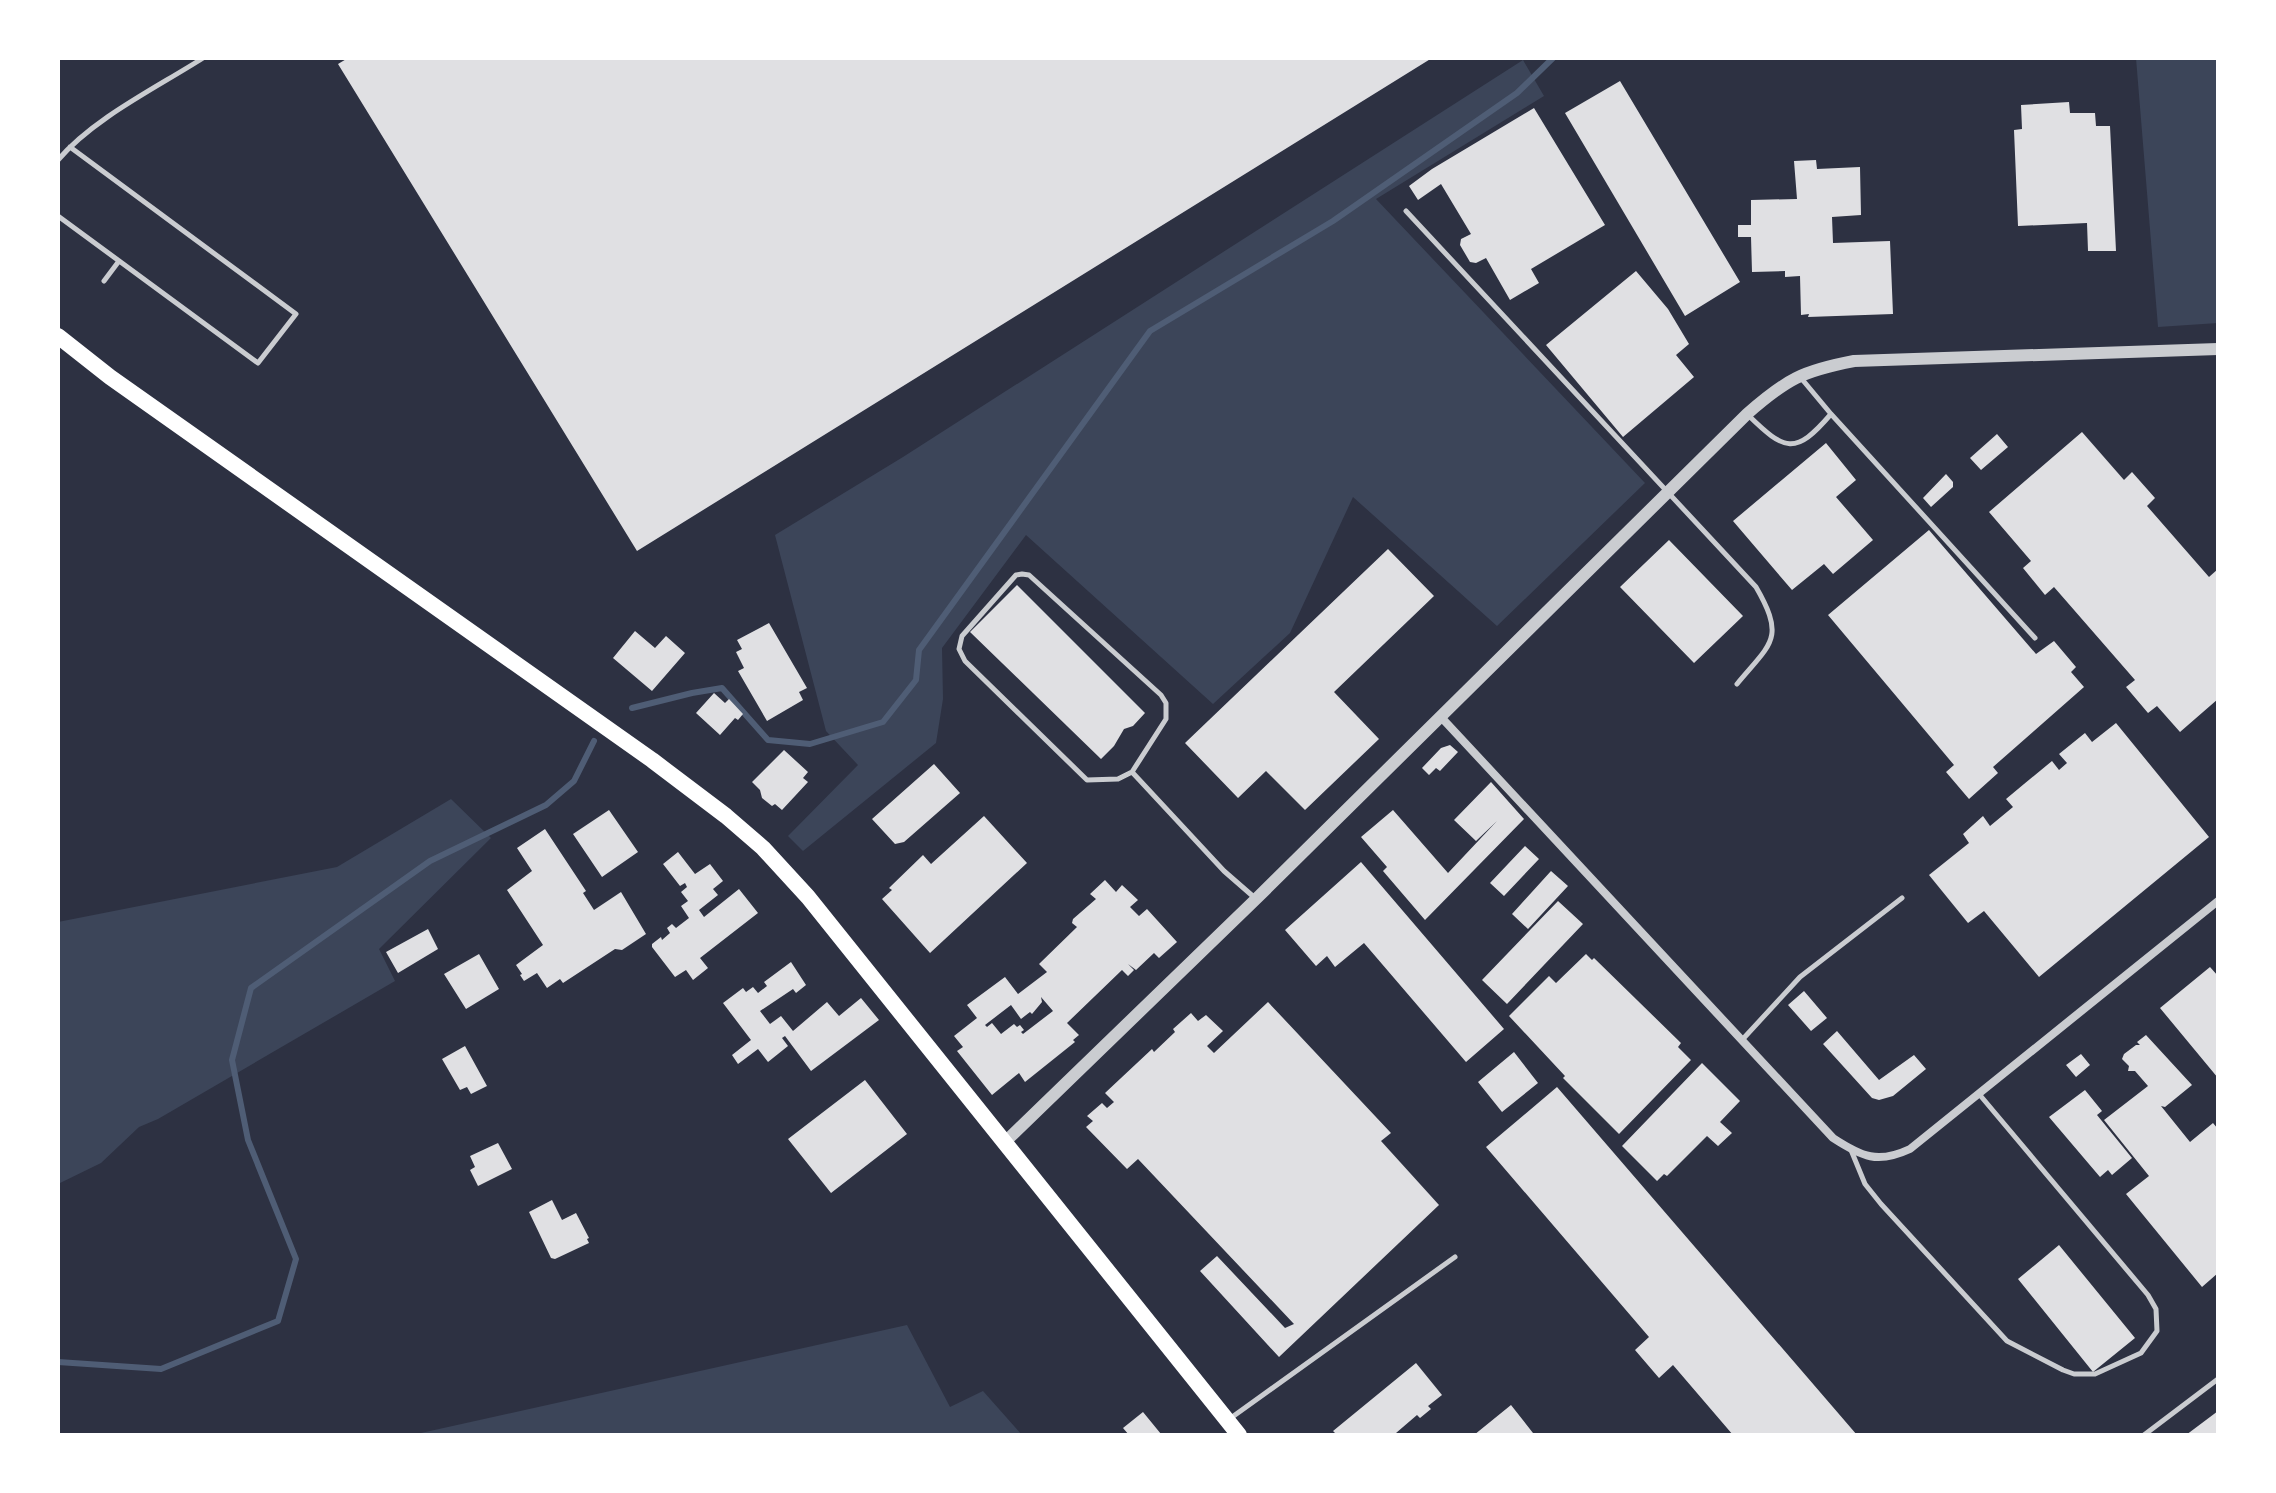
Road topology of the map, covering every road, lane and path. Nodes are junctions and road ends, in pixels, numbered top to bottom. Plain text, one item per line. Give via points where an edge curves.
1 (203, 58) edge
2 (70, 147) junction
3 (58, 160) edge
4 (1406, 211) dead end
5 (58, 216) edge
6 (119, 261) junction
7 (104, 281) dead end
8 (58, 336) edge
9 (2218, 349) edge
10 (1798, 375) junction
11 (1747, 414) junction
12 (1831, 414) junction
13 (1667, 492) junction
14 (2035, 638) dead end
15 (1737, 684) dead end
16 (1440, 716) junction
17 (1132, 772) junction
18 (1902, 898) dead end
19 (1256, 899) junction
20 (2218, 901) edge
21 (1742, 1040) junction
22 (1979, 1094) junction
23 (1006, 1141) junction
24 (1851, 1150) junction
25 (1455, 1257) dead end
26 (2218, 1379) edge
27 (1228, 1420) junction
28 (1239, 1435) edge
29 (2144, 1435) edge

1 - 2 lane
2 - 3 lane
2 - 6 lane via 296,314 258,363
4 - 13 lane
5 - 6 lane
6 - 7 lane
8 - 23 main road via 726,816 808,897
9 - 10 street via 1854,361
10 - 11 street
10 - 12 lane
11 - 12 lane via 1775,441 1788,444 1814,434
11 - 13 street
12 - 14 lane
13 - 15 lane via 1756,587 1768,607 1771,642
13 - 16 street
16 - 19 street
16 - 21 street
17 - 17 lane via 1166,719 1166,703 1029,575 1016,575 962,636 959,649 965,661 1087,780 1118,779
17 - 19 lane
18 - 21 lane via 1800,977
19 - 23 street
20 - 22 street
21 - 24 street via 1833,1138
22 - 24 street via 1891,1158
22 - 24 lane via 2148,1295 2156,1309 2157,1331 2141,1353 2095,1374 2074,1374 2007,1341 1881,1204 1865,1184
23 - 27 main road
25 - 27 lane
26 - 29 lane
27 - 28 main road

